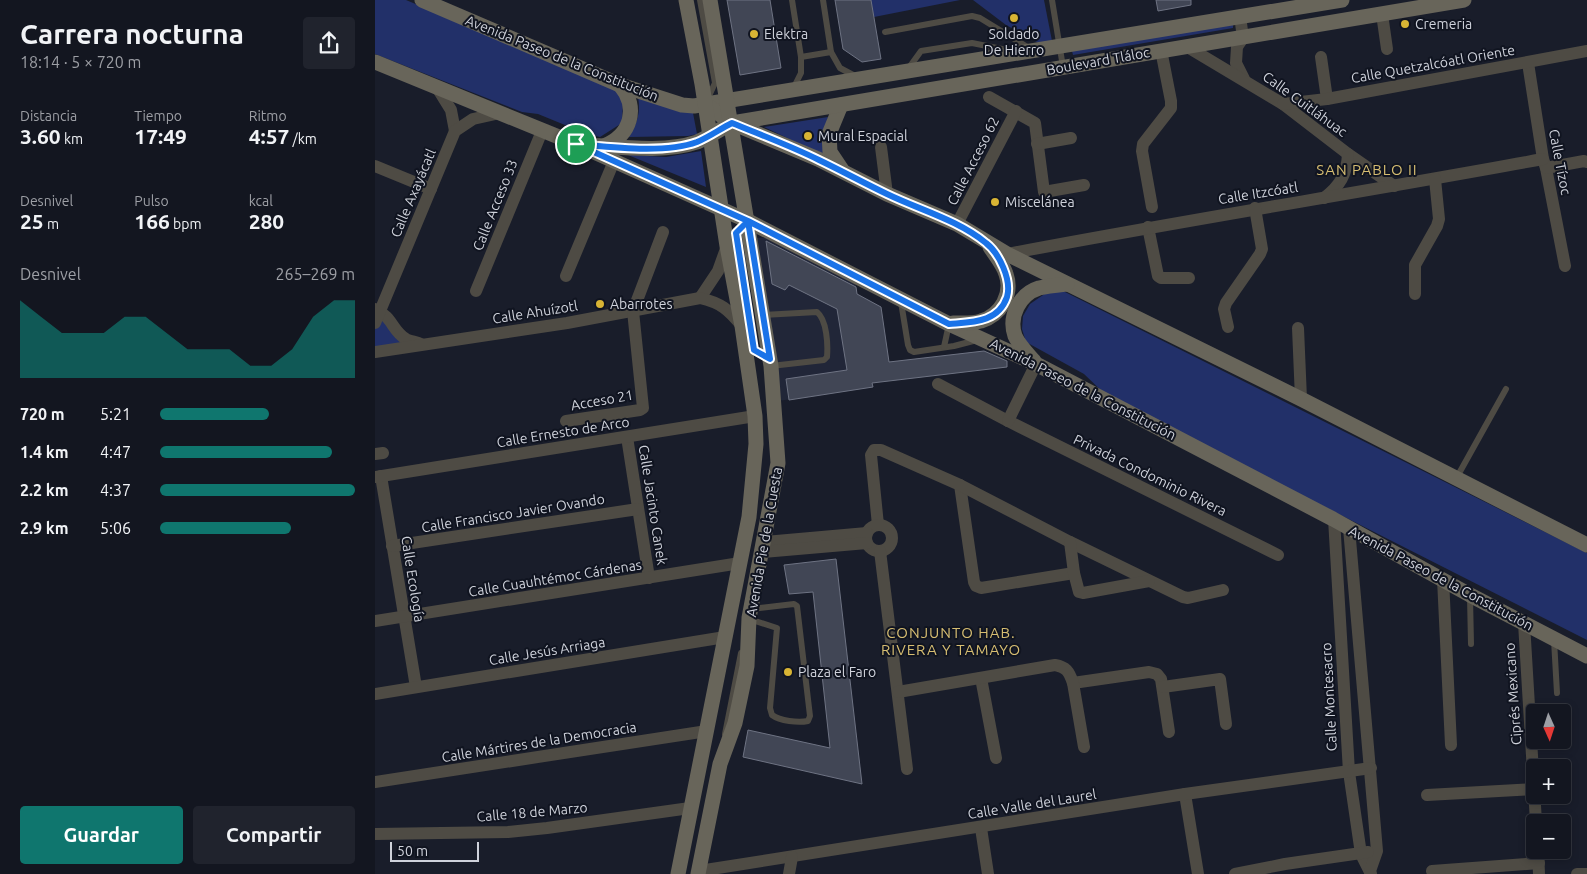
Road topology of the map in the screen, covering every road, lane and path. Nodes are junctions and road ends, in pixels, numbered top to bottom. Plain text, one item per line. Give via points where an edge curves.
1 (422, 0) edge
2 (686, 0) edge
3 (700, 0) edge
4 (710, 0) edge
5 (792, 0) edge
6 (823, 0) edge
7 (1052, 0) edge
8 (1342, 0) edge
9 (1465, 0) edge
10 (1382, 14) junction
11 (1240, 16) junction
12 (885, 32) dead end
13 (1243, 38) junction
14 (1060, 46) junction
15 (1186, 46) junction
16 (1387, 49) dead end
17 (1033, 50) junction
18 (1161, 50) junction
19 (1587, 51) edge
20 (831, 52) junction
21 (1321, 56) dead end
22 (801, 57) junction
23 (375, 62) edge
24 (1528, 63) junction
25 (1063, 67) junction
26 (860, 78) junction
27 (1244, 79) junction
28 (620, 85) junction
29 (438, 89) junction
30 (793, 90) junction
31 (989, 97) dead end
32 (1327, 99) junction
33 (727, 100) junction
34 (705, 104) junction
35 (1283, 104) junction
36 (841, 105) junction
37 (1015, 111) junction
38 (501, 113) junction
39 (732, 123) junction
40 (542, 130) junction
41 (455, 131) junction
42 (710, 136) junction
43 (1071, 138) dead end
44 (576, 144) junction
45 (1037, 144) junction
46 (604, 146) junction
47 (881, 147) dead end
48 (1348, 154) junction
49 (614, 161) junction
50 (1587, 162) edge
51 (1545, 164) junction
52 (375, 166) edge
53 (843, 172) junction
54 (1435, 179) junction
55 (1084, 185) dead end
56 (1394, 186) junction
57 (431, 189) junction
58 (887, 194) junction
59 (1324, 198) junction
60 (1152, 207) dead end
61 (1255, 208) junction
62 (722, 210) junction
63 (748, 221) junction
64 (957, 224) junction
65 (1148, 227) junction
66 (663, 232) dead end
67 (987, 244) junction
68 (727, 246) junction
69 (1007, 254) junction
70 (1565, 266) dead end
71 (566, 276) dead end
72 (1189, 278) dead end
73 (1067, 284) junction
74 (476, 291) dead end
75 (1415, 294) dead end
76 (700, 298) junction
77 (900, 298) junction
78 (633, 311) junction
79 (377, 314) edge
80 (763, 315) junction
81 (949, 324) junction
82 (742, 326) junction
83 (1228, 328) dead end
84 (1298, 328) dead end
85 (983, 338) junction
86 (424, 345) junction
87 (944, 347) junction
88 (375, 352) edge
89 (771, 363) junction
90 (1036, 364) junction
91 (938, 384) dead end
92 (1506, 389) dead end
93 (1301, 399) junction
94 (755, 416) junction
95 (566, 421) dead end
96 (1008, 421) junction
97 (627, 437) junction
98 (378, 477) edge
99 (1457, 477) junction
100 (960, 485) junction
101 (638, 509) junction
102 (1333, 519) junction
103 (878, 525) junction
104 (1349, 528) junction
105 (867, 538) junction
106 (1070, 542) junction
107 (1587, 544) edge
108 (393, 546) junction
109 (764, 547) junction
110 (880, 551) junction
111 (1278, 555) dead end
112 (741, 563) junction
113 (1074, 573) junction
114 (649, 578) junction
115 (1443, 579) junction
116 (1149, 581) junction
117 (1223, 590) dead end
118 (1470, 595) junction
119 (750, 614) junction
120 (404, 617) junction
121 (375, 621) edge
122 (1524, 623) junction
123 (725, 637) junction
124 (1554, 639) junction
125 (1471, 644) dead end
126 (1587, 656) edge
127 (981, 678) junction
128 (1073, 682) junction
129 (416, 687) junction
130 (1163, 688) junction
131 (898, 692) junction
132 (1557, 693) dead end
133 (375, 694) edge
134 (1226, 724) dead end
135 (707, 730) junction
136 (1169, 732) dead end
137 (1451, 745) dead end
138 (1084, 747) dead end
139 (996, 758) dead end
140 (1532, 759) edge
141 (1371, 768) junction
142 (907, 769) dead end
143 (1349, 772) junction
144 (375, 782) edge
145 (1526, 789) edge
146 (1185, 794) junction
147 (1427, 795) dead end
148 (691, 808) junction
149 (981, 828) junction
150 (375, 834) edge
151 (1377, 851) junction
152 (1361, 854) junction
153 (792, 857) junction
154 (1286, 869) edge
155 (1539, 869) edge
156 (1432, 871) dead end
157 (1371, 872) edge
158 (699, 873) edge
159 (678, 874) edge
160 (789, 874) edge
161 (988, 874) edge
162 (1198, 874) edge
163 (1235, 874) edge
164 (1577, 874) edge
165 (1587, 874) edge

1 - 28 street, Avenida Paseo de la Constitución
2 - 34 street, Avenida Pie de la Cuesta
3 - 34 lane via 715,83
4 - 33 street, Avenida Pie de la Cuesta
5 - 22 lane
6 - 20 lane
7 - 14 lane
8 - 11 street, Boulevard Tláloc
9 - 10 street, Boulevard Tláloc
10 - 13 street, Boulevard Tláloc
10 - 16 street
11 - 13 street, Calle Cuitláhuac
11 - 14 street, Boulevard Tláloc
12 - 17 lane via 972,16
13 - 15 street, Boulevard Tláloc
13 - 27 street, Calle Cuitláhuac via 1237,47 1237,63
14 - 17 street, Boulevard Tláloc
14 - 25 lane
15 - 18 street, Boulevard Tláloc
15 - 27 street, Calle Cuitláhuac
17 - 26 street, Boulevard Tláloc
18 - 25 street, Boulevard Tláloc
18 - 60 street via 1171,108 1143,144
19 - 24 street, Calle Quetzalcóatl Oriente
20 - 22 lane
20 - 26 lane via 840,68
21 - 32 street
22 - 30 lane via 801,73
23 - 29 street, Avenida Paseo de la Constitución
24 - 32 street, Calle Quetzalcóatl Oriente
24 - 51 street, Calle Tízoc
25 - 36 street, Boulevard Tláloc
26 - 30 street, Boulevard Tláloc
27 - 35 street, Calle Cuitláhuac
28 - 34 street, Avenida Paseo de la Constitución via 682,105
28 - 46 street via 628,97 630,118 618,138
29 - 38 street, Avenida Paseo de la Constitución
29 - 41 street via 451,110
30 - 33 street, Boulevard Tláloc
31 - 37 street
32 - 35 street, Calle Quetzalcóatl Oriente
33 - 34 street, Avenida Paseo de la Constitución
33 - 39 street, Avenida Pie de la Cuesta
34 - 39 street
34 - 42 street, Avenida Pie de la Cuesta
35 - 48 street, Calle Cuitláhuac
36 - 39 street, Boulevard Tláloc
36 - 53 street via 829,134 830,152
37 - 45 street via 1035,123
37 - 64 street, Calle Acceso 62
38 - 40 street, Avenida Paseo de la Constitución
38 - 41 street via 473,119
39 - 42 street
39 - 53 street
39 - 63 street, Avenida Pie de la Cuesta
40 - 44 street, Avenida Paseo de la Constitución
40 - 74 street, Calle Acceso 33
41 - 57 street, Calle Axayácatl
42 - 46 street via 684,145 657,148
42 - 62 street, Avenida Pie de la Cuesta
43 - 45 street
44 - 46 street
44 - 49 street, Avenida Paseo de la Constitución
45 - 55 street via 1044,192
47 - 58 street
48 - 56 street, Calle Cuitláhuac
48 - 59 street, Calle Cuitláhuac via 1341,182
49 - 62 street, Avenida Paseo de la Constitución
49 - 71 street
50 - 51 street, Calle Itzcóatl
51 - 54 street, Calle Itzcóatl
51 - 70 street, Calle Tízoc
52 - 57 street
53 - 58 street
54 - 56 street, Calle Itzcóatl
54 - 75 street via 1439,219 1415,265
56 - 59 street, Calle Itzcóatl
57 - 79 street, Calle Axayácatl
58 - 64 street
59 - 61 street, Calle Itzcóatl
61 - 65 street, Calle Itzcóatl
61 - 83 street via 1261,249 1257,260 1226,303
62 - 63 street, Avenida Paseo de la Constitución
62 - 68 street, Avenida Pie de la Cuesta
63 - 77 street, Avenida Paseo de la Constitución
63 - 80 street, Avenida Pie de la Cuesta
63 - 89 lane via 736,233 754,350
64 - 67 street
65 - 69 street, Calle Itzcóatl
65 - 72 street via 1158,276
66 - 78 street
67 - 69 street
67 - 81 street via 1006,273 1008,288 1003,304 983,321
68 - 76 street via 718,270
68 - 82 street, Avenida Pie de la Cuesta
69 - 73 street
73 - 90 street via 1031,291 1017,307 1013,321 1015,335
73 - 93 street
76 - 78 street, Calle Ahuízotl
76 - 82 street via 716,302
77 - 81 street, Avenida Paseo de la Constitución
77 - 87 lane via 909,350
78 - 86 street, Calle Ahuízotl
78 - 95 street, Acceso 21 via 643,408
79 - 86 street via 389,317 406,339
80 - 89 street, Avenida Pie de la Cuesta
80 - 89 lane via 817,312 824,323 827,357 824,360
81 - 85 street, Avenida Paseo de la Constitución
81 - 87 lane
82 - 94 street, Avenida Pie de la Cuesta
84 - 93 street
85 - 87 lane
85 - 90 street, Avenida Paseo de la Constitución
86 - 88 street, Calle Ahuízotl
89 - 109 street, Avenida Pie de la Cuesta via 778,462
90 - 96 street
90 - 102 street, Avenida Paseo de la Constitución
91 - 96 street, Privada Condominio Rivera
92 - 99 lane
93 - 99 street
94 - 97 street, Calle Ernesto de Arco
94 - 112 street, Avenida Pie de la Cuesta via 755,470
96 - 111 street, Privada Condominio Rivera
97 - 98 street, Calle Ernesto de Arco
97 - 101 street, Calle Jacinto Canek
98 - 108 street, Calle Ecología
99 - 107 street
100 - 103 street via 881,450 874,450 871,455
100 - 106 street
100 - 113 street via 976,586 981,588
101 - 108 street, Calle Francisco Javier Ovando
101 - 114 street, Calle Jacinto Canek
102 - 104 street, Avenida Paseo de la Constitución
102 - 143 street, Calle Montesacro
103 - 105 street via 871,528
103 - 110 street via 889,530 892,537 890,545
104 - 115 street, Avenida Paseo de la Constitución
104 - 141 street, Calle Montesacro
105 - 109 street
105 - 110 street via 872,549
106 - 113 street
106 - 116 street
108 - 120 street, Calle Ecología
109 - 119 street, Avenida Pie de la Cuesta
110 - 131 street
112 - 114 street, Calle Cuauhtémoc Cárdenas
112 - 123 street, Avenida Pie de la Cuesta
113 - 116 street via 1077,588 1083,593
114 - 120 street, Calle Cuauhtémoc Cárdenas
115 - 118 street, Avenida Paseo de la Constitución
115 - 137 street
116 - 117 street via 1188,598
118 - 122 street, Avenida Paseo de la Constitución
118 - 125 lane
119 - 119 lane via 797,606 808,721 771,715 777,628
119 - 158 street, Avenida Pie de la Cuesta via 747,666 735,723 721,764
120 - 121 street, Calle Cuauhtémoc Cárdenas
120 - 129 street, Calle Ecología
122 - 124 street, Avenida Paseo de la Constitución
122 - 140 street, Ciprés Mexicano
123 - 129 street, Calle Jesús Arriaga
123 - 135 street, Avenida Pie de la Cuesta
124 - 126 street, Avenida Paseo de la Constitución
124 - 132 lane
127 - 128 street via 1055,665 1066,668
127 - 131 street
127 - 139 street
128 - 130 street via 1149,672 1159,676
128 - 138 street
129 - 133 street, Calle Jesús Arriaga
130 - 134 street via 1220,679
130 - 136 street
131 - 142 street
135 - 144 street, Calle Mártires de la Democracia
135 - 148 street, Avenida Pie de la Cuesta
141 - 143 street, Calle Valle del Laurel
141 - 151 street, Calle Montesacro
143 - 146 street, Calle Valle del Laurel
143 - 152 street, Calle Montesacro
145 - 147 street
146 - 149 street, Calle Valle del Laurel
146 - 162 street
148 - 150 street, Calle 18 de Marzo via 508,832
148 - 159 street, Avenida Pie de la Cuesta
149 - 153 street, Calle Valle del Laurel
149 - 161 street
151 - 152 street
151 - 157 street, Calle Montesacro
152 - 154 street
152 - 157 street, Calle Montesacro
153 - 158 street, Calle Valle del Laurel
153 - 160 street
154 - 163 street
155 - 156 street
164 - 165 street

